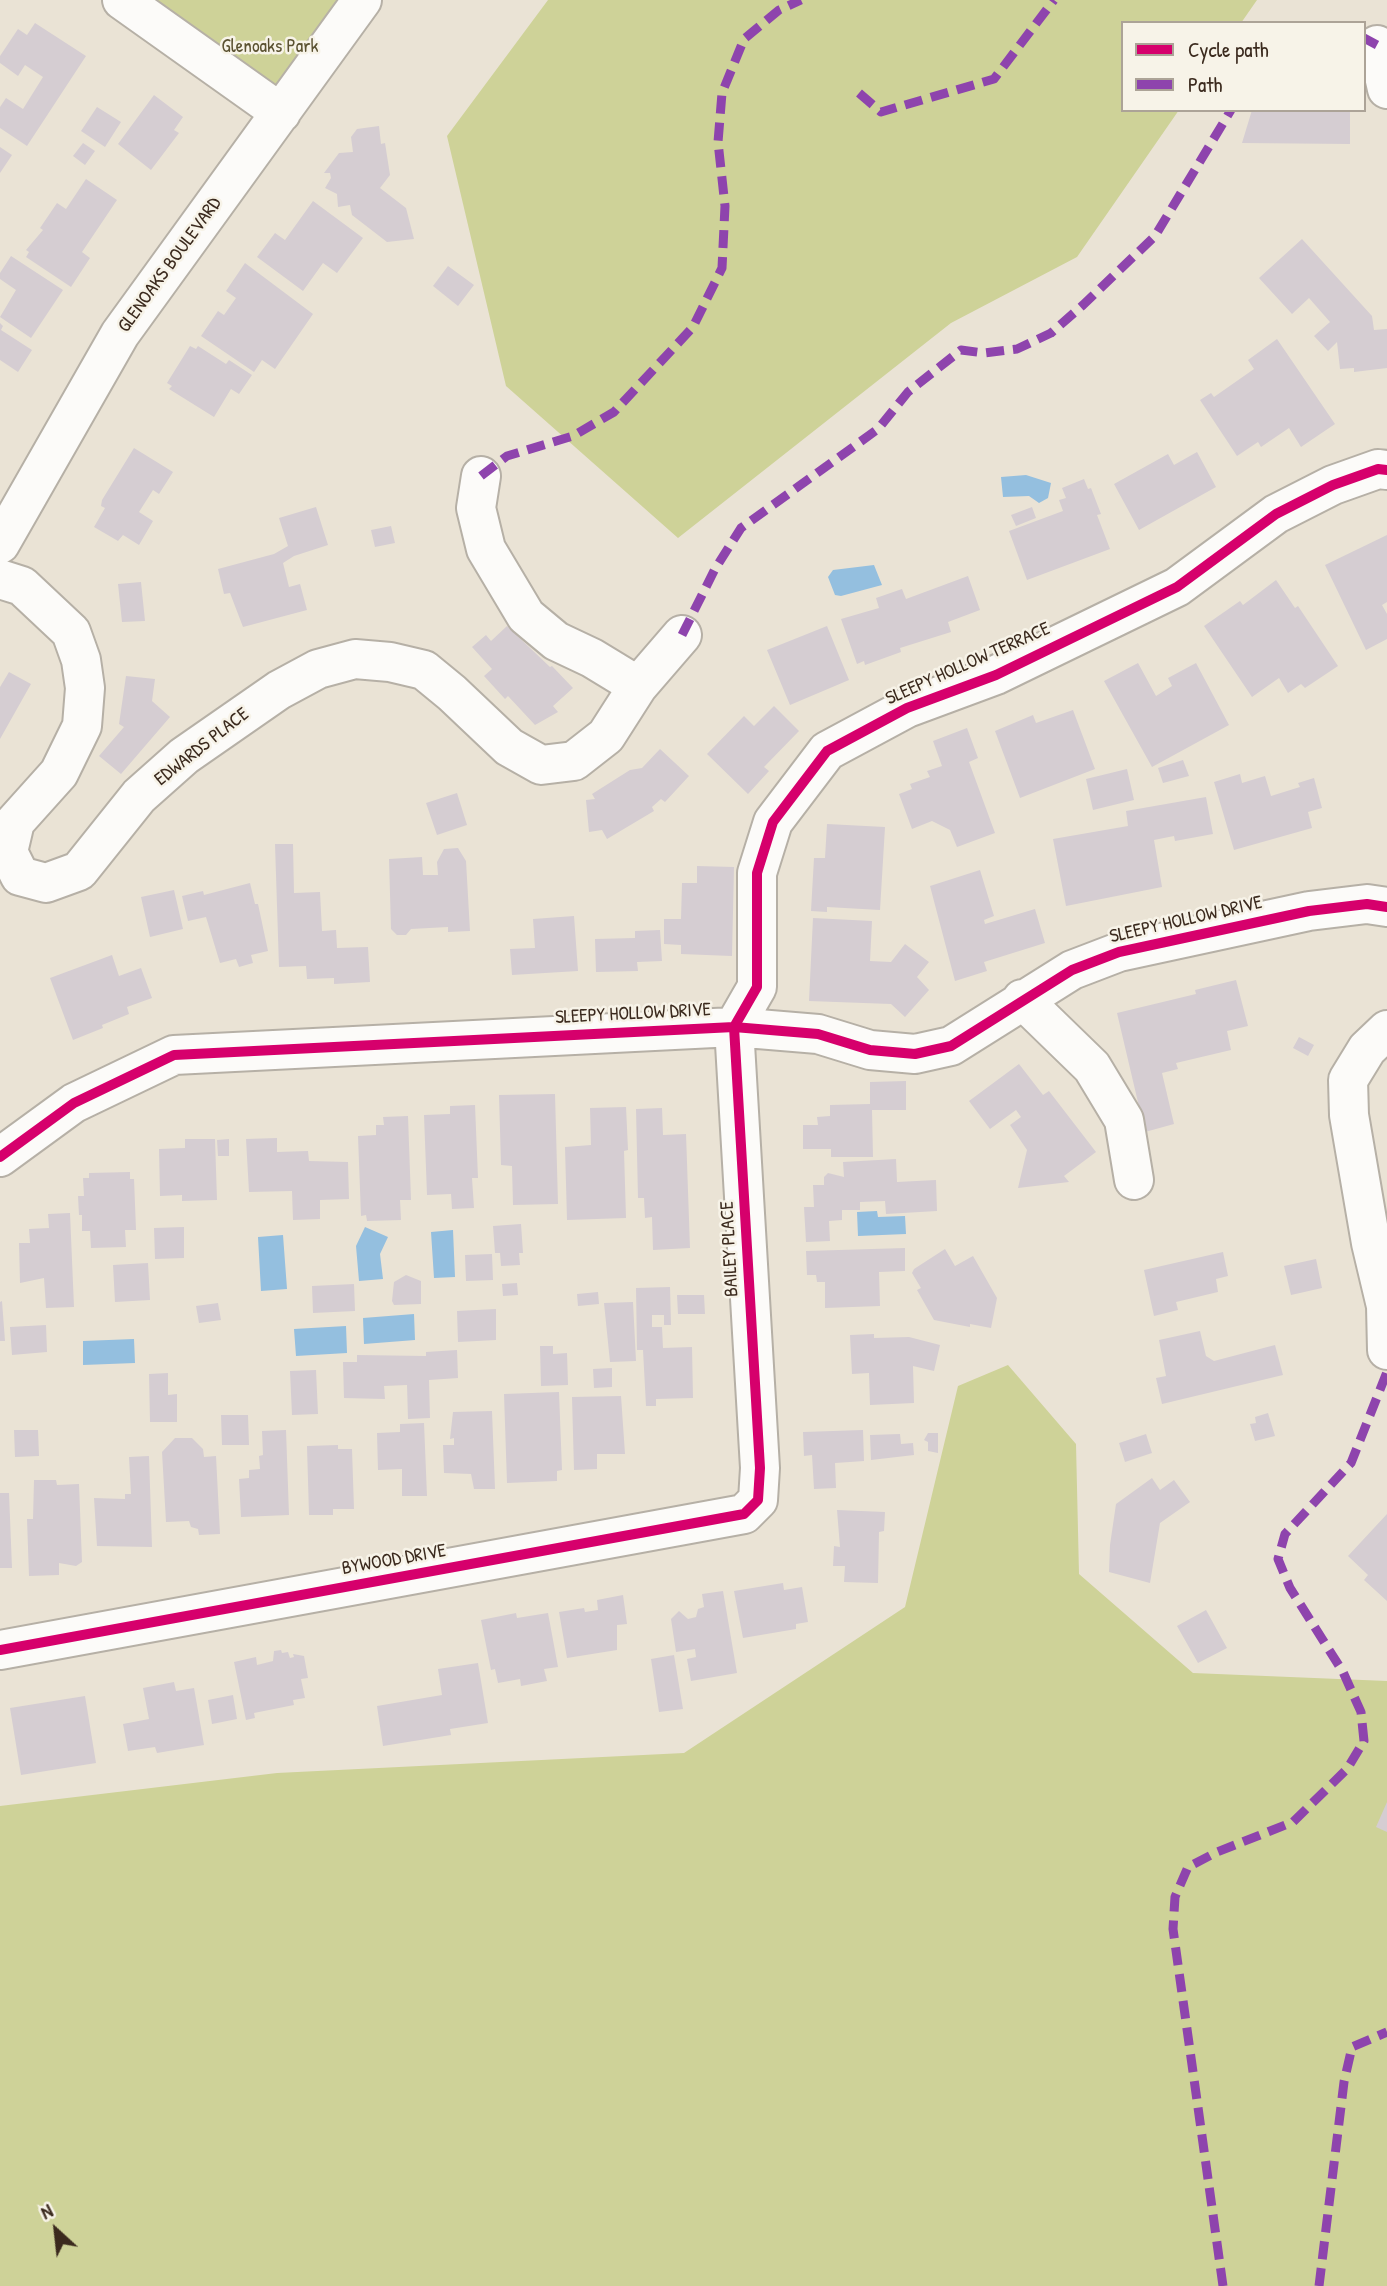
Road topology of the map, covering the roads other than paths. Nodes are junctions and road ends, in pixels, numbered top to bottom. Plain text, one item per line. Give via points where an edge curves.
1 (122, 0) edge
2 (362, 0) edge
3 (1377, 45) dead end
4 (1387, 89) edge
5 (281, 113) junction
6 (1387, 470) edge
7 (481, 476) dead end
8 (0, 544) edge
9 (0, 579) edge
10 (682, 635) dead end
11 (638, 686) junction
12 (1387, 907) edge
13 (1022, 999) junction
14 (734, 1027) junction
15 (1387, 1030) edge
16 (0, 1157) edge
17 (1134, 1180) dead end
18 (1387, 1350) edge
19 (760, 1468) joint
20 (0, 1650) edge

1 - 5 street
2 - 5 street, GLENOAKS BOULEVARD
3 - 4 street
5 - 8 street, GLENOAKS BOULEVARD via 120,334
6 - 14 street, SLEEPY HOLLOW TERRACE via 1334,485 1276,514 1177,587 996,675 907,708 827,751 773,822 757,873 757,987
7 - 11 street via 476,508 486,549 526,616 556,641
9 - 11 street, EDWARDS PLACE via 22,586 71,632 84,678 82,726 59,773 15,822 8,852 20,876 46,883 79,871 139,796 184,756 279,690 318,669 355,659 424,670 509,747 541,765 574,761 607,736
10 - 11 street, EDWARDS PLACE
12 - 13 street, SLEEPY HOLLOW DRIVE via 1367,904 1309,911 1119,952 1072,970
13 - 14 street, SLEEPY HOLLOW DRIVE via 951,1046 915,1054 870,1050 818,1034
13 - 17 street via 1092,1066 1124,1120
14 - 16 street, SLEEPY HOLLOW DRIVE via 174,1055 74,1103
14 - 19 street, BAILEY PLACE
15 - 18 street via 1367,1049 1348,1080 1349,1115 1386,1306
19 - 20 street, BYWOOD DRIVE via 758,1500 744,1514 729,1518

